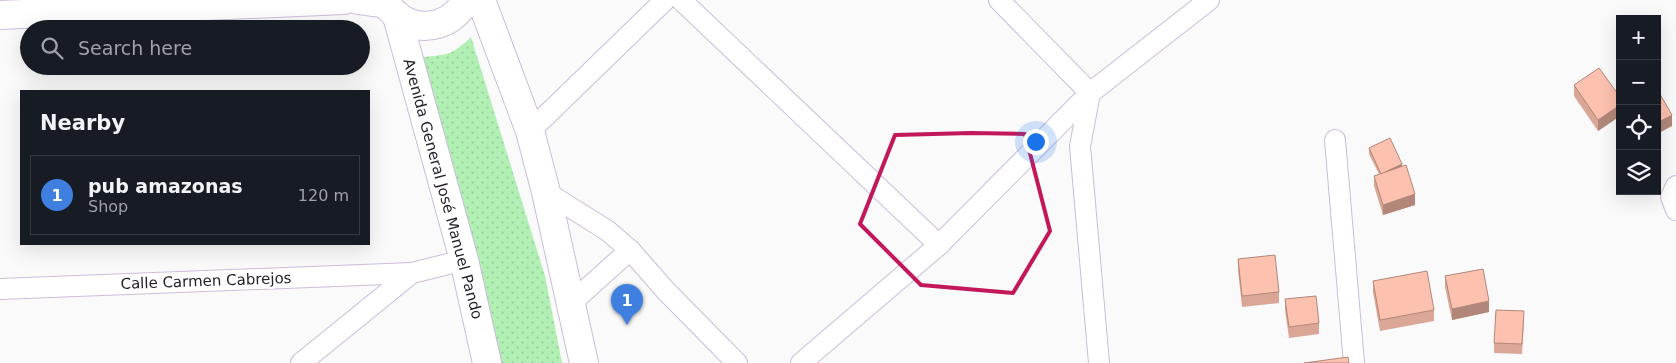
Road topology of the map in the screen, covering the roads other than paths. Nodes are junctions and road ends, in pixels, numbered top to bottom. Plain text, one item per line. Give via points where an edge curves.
1 (344, 0) edge
2 (358, 0) edge
3 (466, 0) edge
4 (481, 0) edge
5 (665, 0) edge
6 (681, 0) edge
7 (999, 0) edge
8 (1208, 0) edge
9 (390, 7) edge
10 (0, 15) edge
11 (1090, 93) junction
12 (530, 132) junction
13 (1335, 140) dead end
14 (1676, 186) edge
15 (546, 192) junction
16 (1676, 210) edge
17 (939, 245) junction
18 (630, 250) junction
19 (464, 260) junction
20 (412, 273) junction
21 (0, 289) edge
22 (570, 304) junction
23 (301, 363) edge
24 (487, 363) edge
25 (584, 363) edge
26 (737, 363) edge
27 (801, 363) edge
28 (1099, 363) edge
29 (1354, 363) edge

1 - 10 main road
2 - 9 main road
3 - 9 main road via 452,18 425,26 410,24
4 - 12 main road
5 - 12 street
6 - 17 street
7 - 11 street
8 - 11 street
9 - 19 main road, Avenida General José Manuel Pando
11 - 17 street
11 - 28 street via 1080,146
12 - 15 main road
13 - 29 street
14 - 16 street via 1671,197
15 - 18 street via 608,230
15 - 22 main road
17 - 27 street
18 - 22 street
18 - 26 street
19 - 20 street
19 - 24 main road, Avenida General José Manuel Pando
20 - 21 street, Calle Carmen Cabrejos
20 - 23 street
22 - 25 main road

